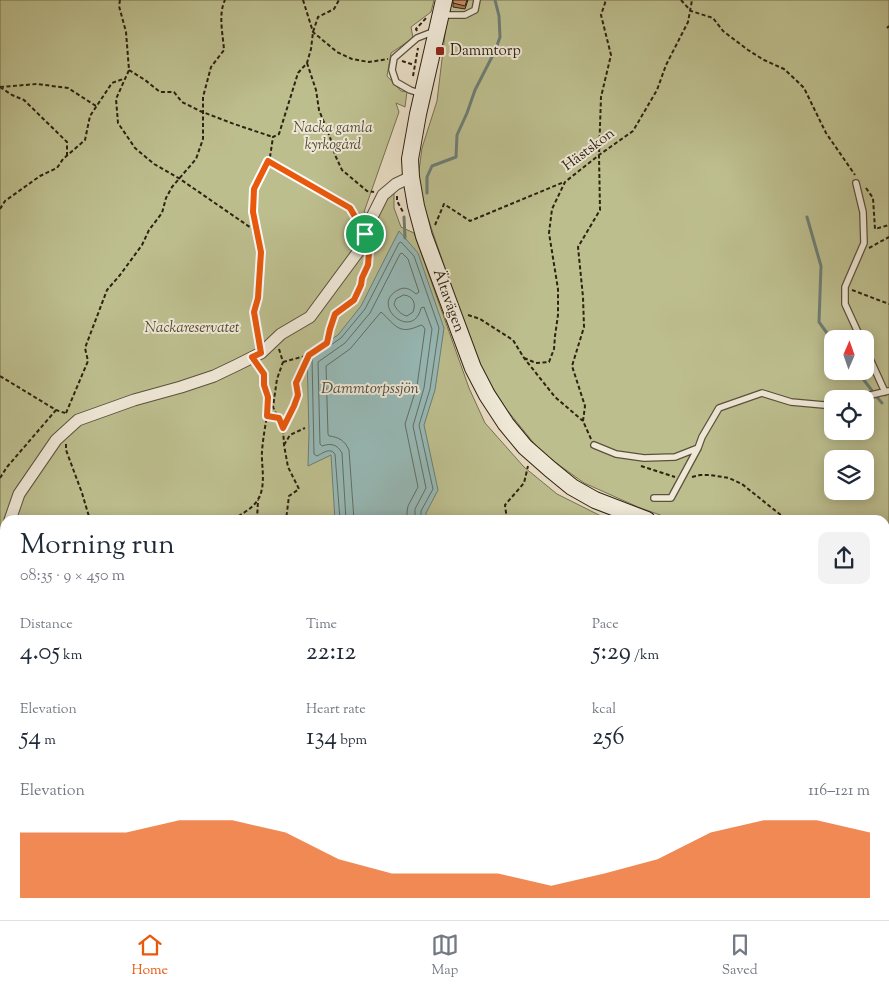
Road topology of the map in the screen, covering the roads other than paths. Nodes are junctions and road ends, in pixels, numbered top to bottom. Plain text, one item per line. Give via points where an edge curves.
1 (478, 0) edge
2 (440, 15) edge
3 (422, 94) junction
4 (411, 177) junction
5 (856, 180) road end
6 (857, 330) edge
7 (874, 366) edge
8 (887, 391) edge
9 (874, 394) edge
10 (824, 405) edge
11 (594, 445) road end
12 (698, 448) junction
13 (654, 498) dead end
14 (12, 515) edge
15 (634, 515) edge

1 - 2 lane via 475,10 465,16
2 - 3 main road, Ältavägen
2 - 3 lane via 394,58 392,70 396,82
3 - 4 main road, Ältavägen via 410,159
4 - 14 street via 383,195 358,252 310,317 238,365 206,379 78,420 56,440 19,494
4 - 15 main road, Ältavägen via 424,236 473,368 487,396 525,447 572,487
5 - 6 lane via 863,212 864,243 845,287 845,304
7 - 8 lane
8 - 9 lane
10 - 12 lane via 790,402 762,393 719,408
11 - 12 lane via 616,454 644,458 675,457
12 - 13 lane via 671,498

